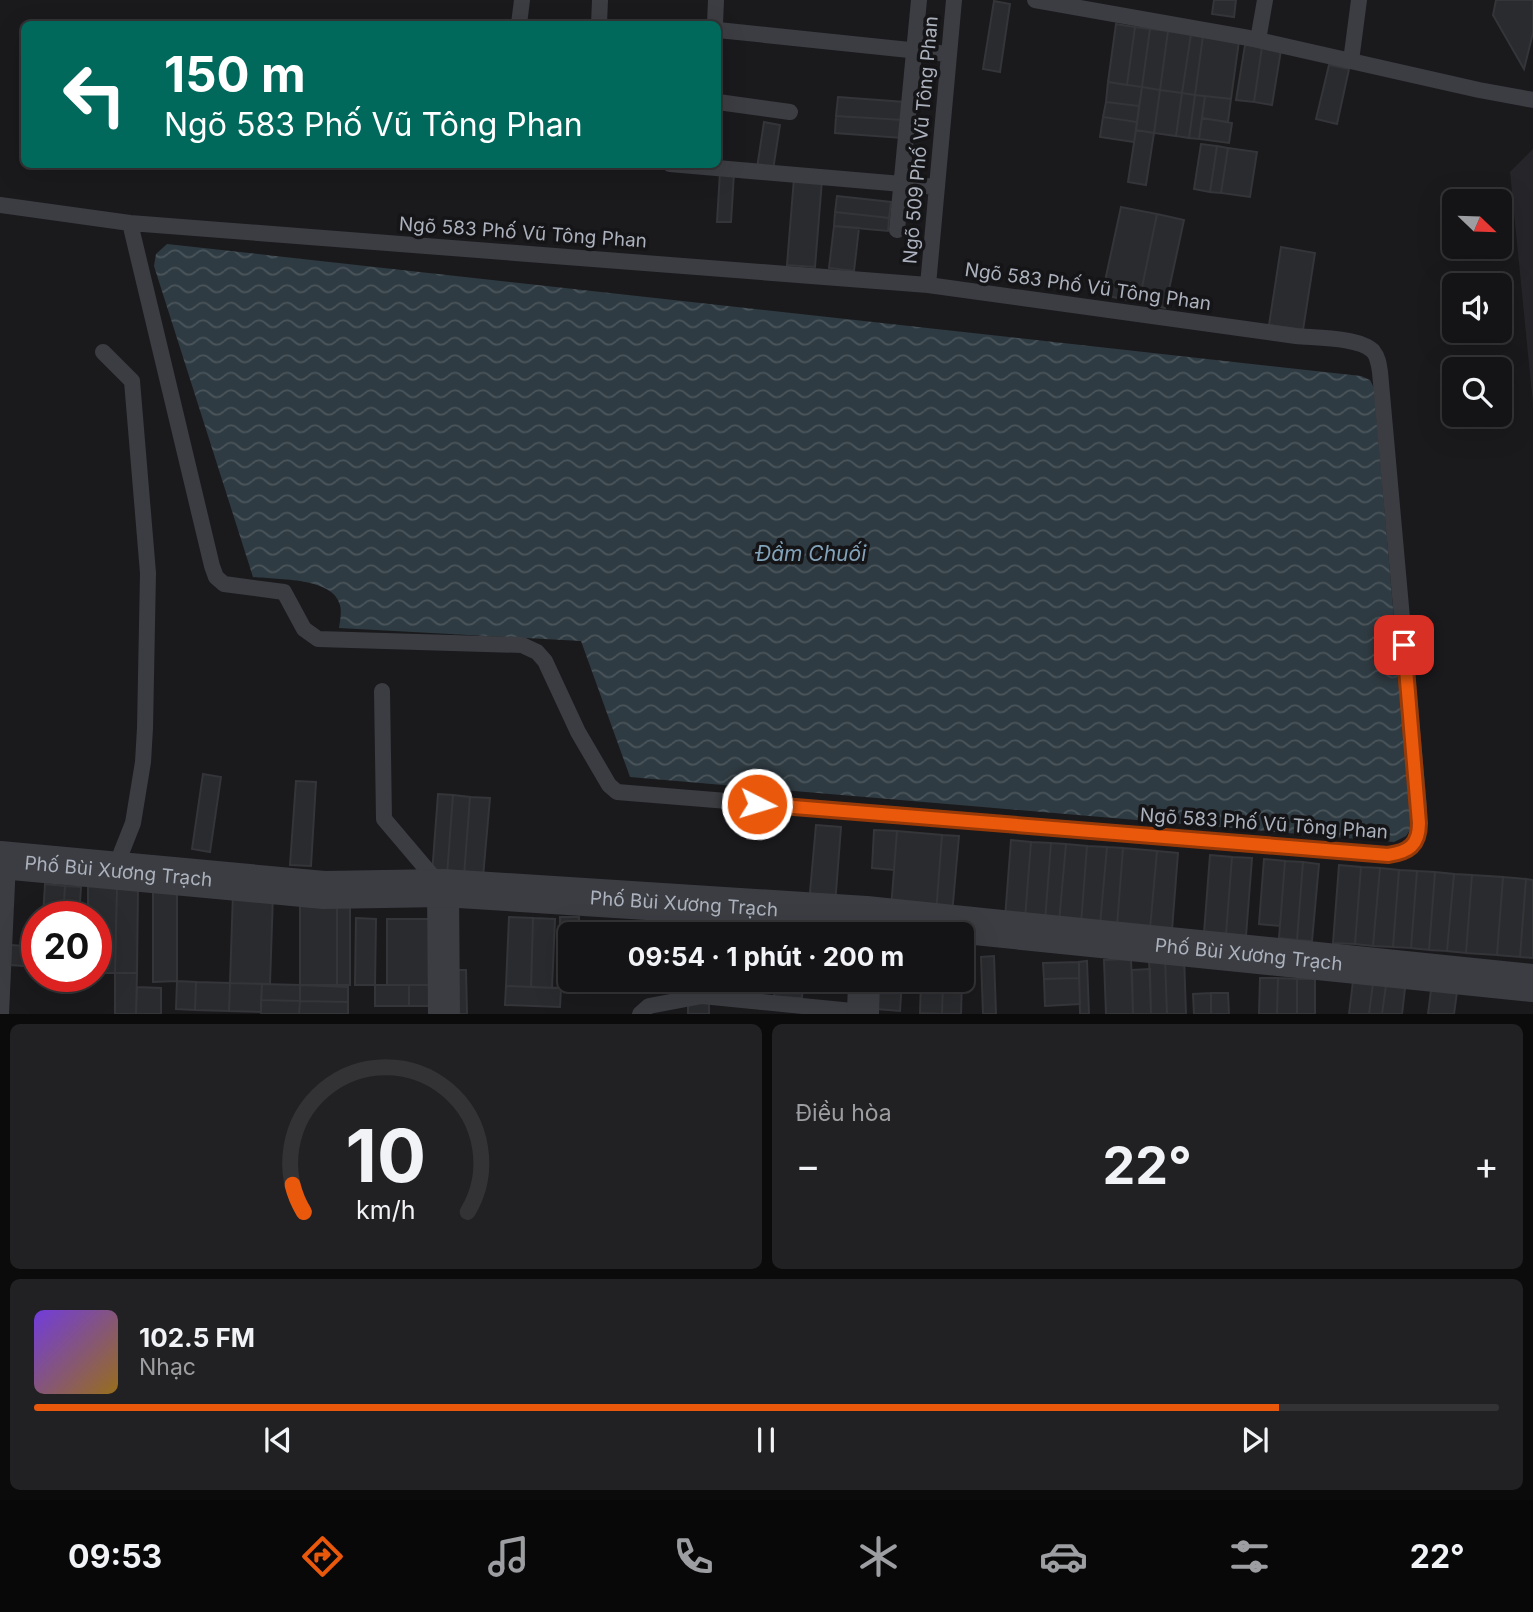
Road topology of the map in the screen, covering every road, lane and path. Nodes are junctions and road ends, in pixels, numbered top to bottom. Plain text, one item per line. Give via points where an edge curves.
1 (522, 0) edge
2 (600, 0) edge
3 (716, 0) edge
4 (919, 0) edge
5 (954, 0) edge
6 (1035, 0) edge
7 (1265, 0) edge
8 (1359, 0) edge
9 (519, 21) edge
10 (599, 21) edge
11 (715, 21) edge
12 (721, 30) edge
13 (1258, 40) junction
14 (915, 51) junction
15 (948, 54) junction
16 (1351, 61) junction
17 (1533, 100) edge
18 (721, 102) edge
19 (790, 112) dead end
20 (716, 168) edge
21 (901, 184) junction
22 (937, 187) junction
23 (0, 205) edge
24 (130, 223) junction
25 (897, 230) dead end
26 (928, 285) junction
27 (103, 352) dead end
28 (382, 691) dead end
29 (4, 861) edge
30 (114, 871) junction
31 (443, 888) junction
32 (831, 922) edge
33 (974, 934) edge
34 (1533, 983) edge
35 (864, 992) edge
36 (1, 1013) edge
37 (444, 1013) edge
38 (640, 1013) edge
39 (863, 1013) edge

1 - 9 lane
2 - 10 lane
3 - 11 lane
4 - 14 lane, Ngõ 509 Phố Vũ Tông Phan
5 - 15 lane, Ngõ 509 Phố Vũ Tông Phan
6 - 13 lane
7 - 13 lane
8 - 16 lane
12 - 14 lane
13 - 16 lane
14 - 15 lane
14 - 21 lane, Ngõ 509 Phố Vũ Tông Phan
15 - 22 lane, Ngõ 509 Phố Vũ Tông Phan
16 - 17 lane
18 - 19 lane
20 - 21 lane
21 - 22 lane
21 - 25 lane, Ngõ 509 Phố Vũ Tông Phan
22 - 26 lane, Ngõ 509 Phố Vũ Tông Phan
23 - 24 lane
24 - 26 lane, Ngõ 583 Phố Vũ Tông Phan
24 - 26 lane, Ngõ 583 Phố Vũ Tông Phan via 217,579 224,584 284,592 304,629 318,639 532,648 545,661 578,732 617,792 1388,855 1412,847 1418,837 1419,808 1380,372 1374,352 1342,340
27 - 30 lane via 132,381 148,573 143,762 133,823
28 - 31 lane via 384,819
29 - 30 street, Phố Bùi Xương Trạch
29 - 36 lane
30 - 31 street, Phố Bùi Xương Trạch via 324,890
31 - 32 street, Phố Bùi Xương Trạch
31 - 37 street
33 - 34 street, Phố Bùi Xương Trạch
35 - 39 street
38 - 39 lane via 649,1006 702,996

